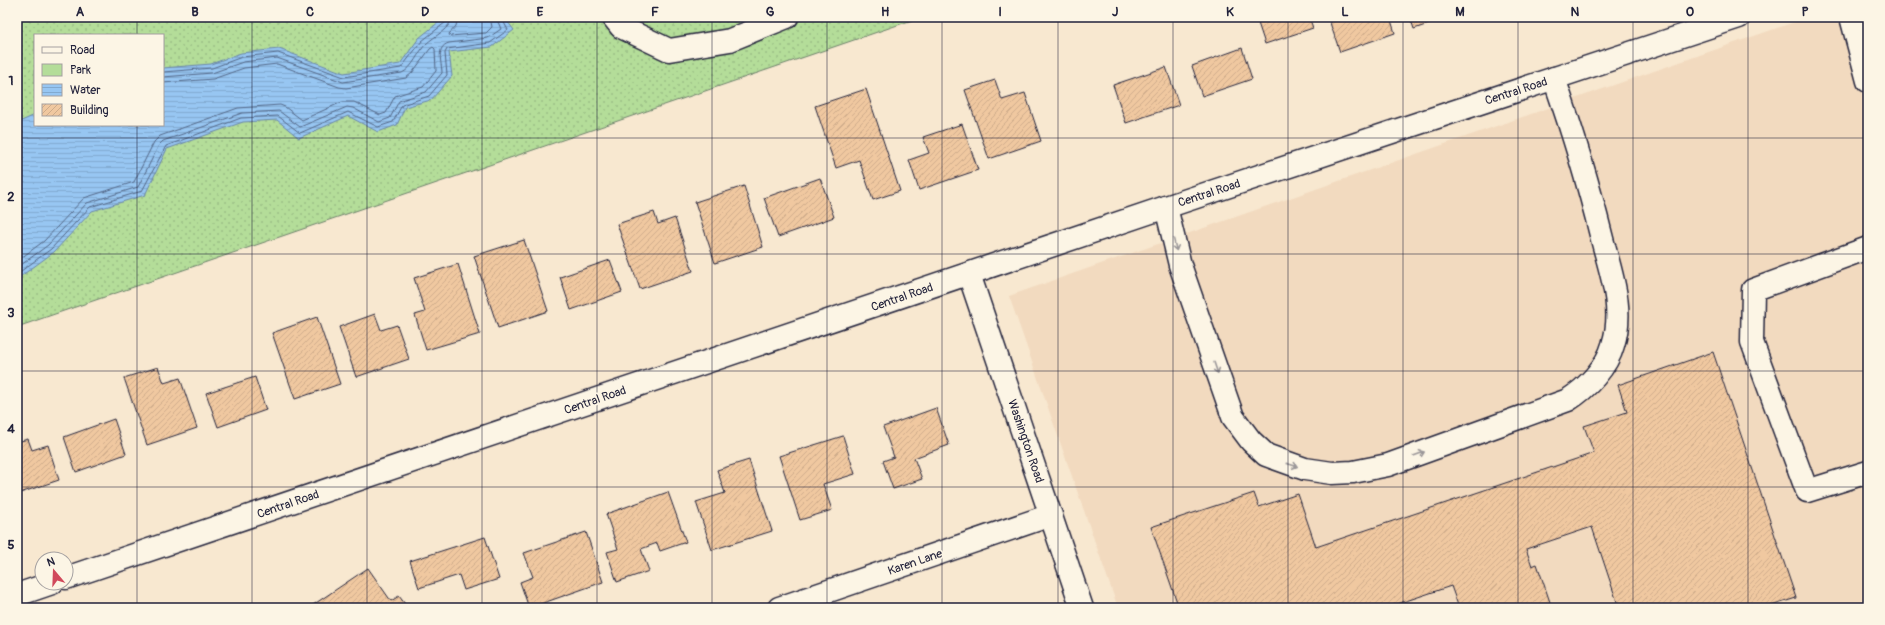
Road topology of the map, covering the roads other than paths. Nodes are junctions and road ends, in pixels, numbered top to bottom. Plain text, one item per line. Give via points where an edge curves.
1 (613, 17) edge
2 (787, 17) edge
3 (1738, 17) edge
4 (1851, 17) edge
5 (1554, 78) junction
6 (1868, 81) edge
7 (1166, 207) junction
8 (1868, 248) edge
9 (969, 274) junction
10 (1868, 472) edge
11 (1051, 515) junction
12 (74, 575) edge
13 (34, 589) edge
14 (17, 595) edge
15 (779, 608) edge
16 (1082, 608) edge

1 - 2 main road via 621,27 670,50 730,40
3 - 5 main road, Central Road
4 - 6 main road
5 - 7 main road, Central Road
7 -> 5 main road via 1180,265 1233,417 1251,441 1266,455 1305,469 1339,473 1388,465 1568,400 1580,392 1607,360 1613,346 1617,324 1617,295 1587,179
7 - 9 main road, Central Road
8 - 10 main road via 1753,290 1752,342 1807,491
9 - 11 main road, Washington Road
9 - 12 main road, Central Road
11 - 15 main road, Karen Lane
11 - 16 main road, Washington Road
13 - 14 main road

